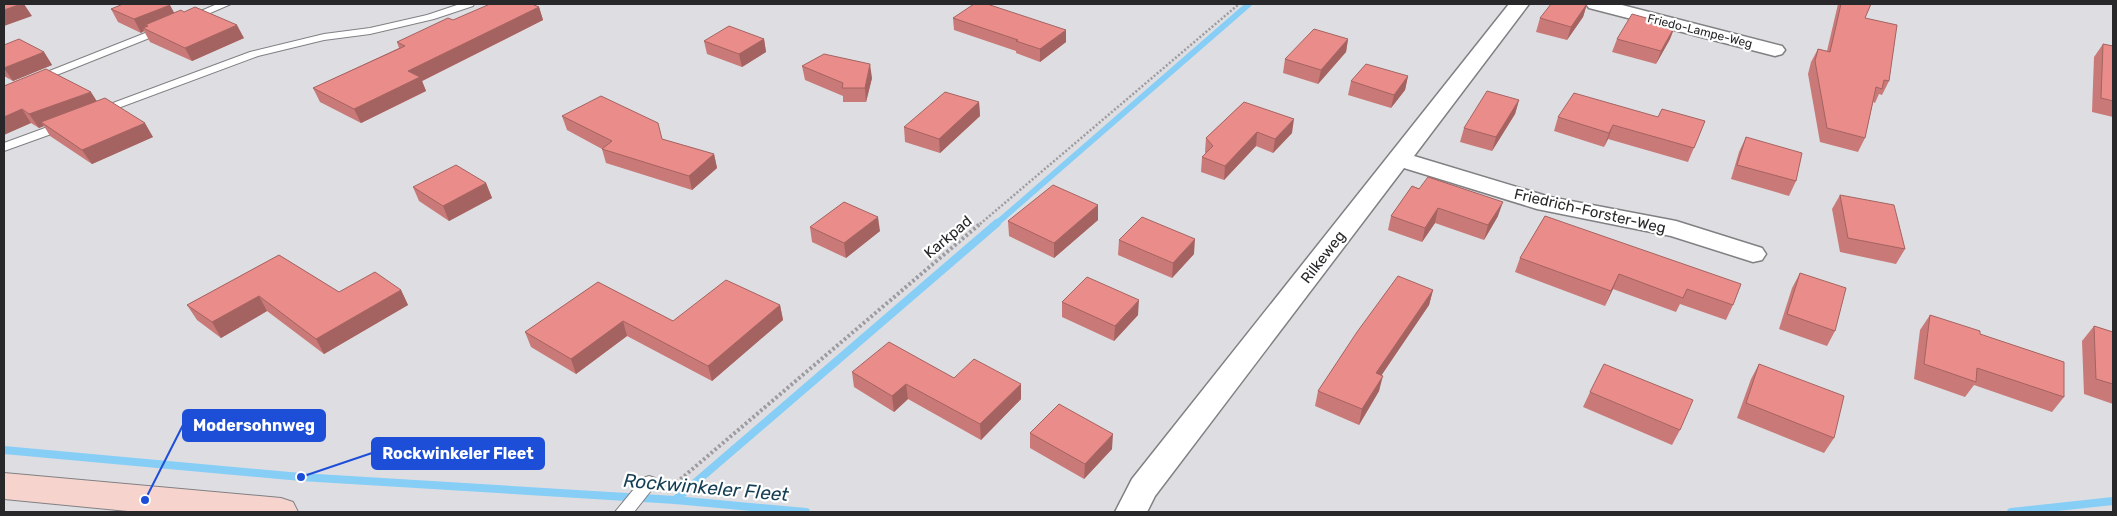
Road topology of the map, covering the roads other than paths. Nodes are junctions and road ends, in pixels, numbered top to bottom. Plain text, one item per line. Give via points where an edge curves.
1 (226, 4) edge
2 (470, 4) edge
3 (1518, 4) edge
4 (1596, 4) edge
5 (1775, 50) dead end
6 (4, 93) edge
7 (4, 147) edge
8 (1399, 158) junction
9 (1753, 254) dead end
10 (649, 483) dead end
11 (4, 486) edge
12 (1137, 500) edge
13 (628, 508) edge
14 (209, 509) edge
15 (281, 512) edge

1 - 6 lane
2 - 7 lane via 370,31 324,37 254,54
3 - 8 street, Rilkeweg
4 - 5 street, Friedo-Lampe-Weg
8 - 9 street, Friedrich-Forster-Weg via 1546,204 1676,229
8 - 12 street, Rilkeweg
10 - 13 lane
11 - 14 main road
14 - 15 main road

